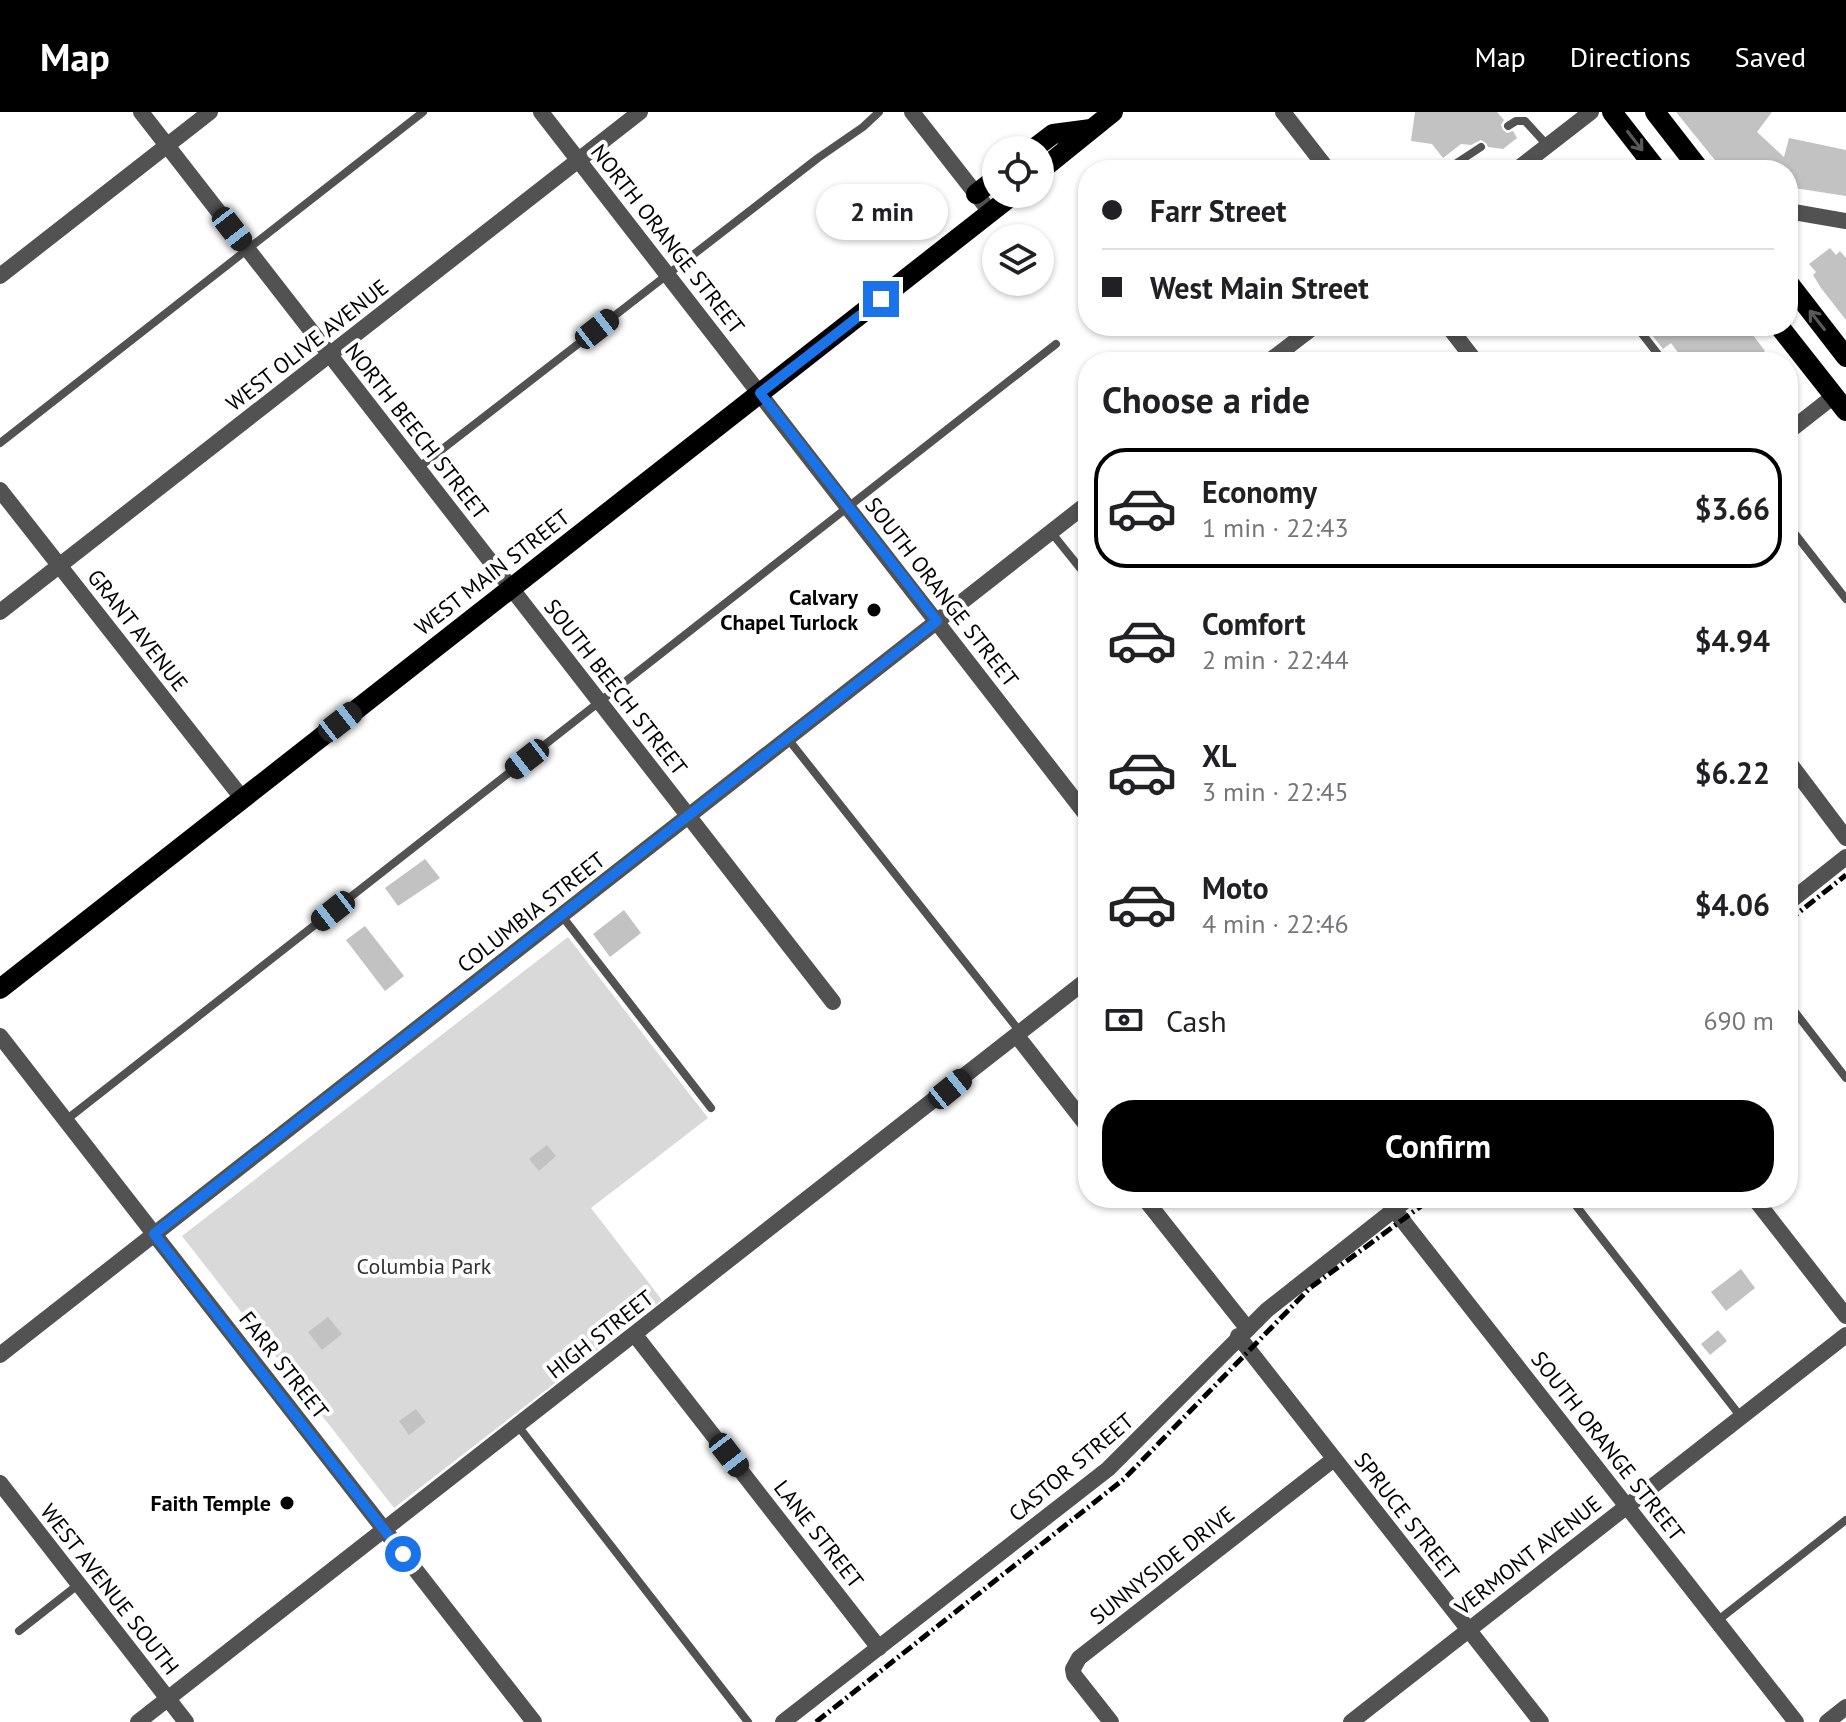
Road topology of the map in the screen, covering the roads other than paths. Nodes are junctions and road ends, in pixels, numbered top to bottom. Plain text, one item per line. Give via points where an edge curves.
1 (141, 112) edge
2 (210, 112) edge
3 (423, 112) edge
4 (541, 112) edge
5 (640, 112) edge
6 (879, 112) edge
7 (912, 112) edge
8 (1113, 112) edge
9 (1283, 112) edge
10 (1591, 112) edge
11 (1612, 112) edge
12 (1655, 112) edge
13 (1508, 126) dead end
14 (1091, 129) junction
15 (1050, 136) edge
16 (167, 146) junction
17 (1547, 146) junction
18 (1481, 147) dead end
19 (1054, 159) edge
20 (1320, 160) edge
21 (1461, 160) edge
22 (1529, 160) edge
23 (1649, 160) edge
24 (1692, 160) edge
25 (578, 161) junction
26 (982, 189) edge
27 (976, 194) junction
28 (997, 208) edge
29 (991, 213) junction
30 (1798, 213) edge
31 (1846, 221) edge
32 (248, 249) junction
33 (667, 274) junction
34 (0, 276) edge
35 (1798, 295) edge
36 (1306, 336) edge
37 (1456, 336) edge
38 (1644, 336) edge
39 (1788, 336) edge
40 (1056, 344) dead end
41 (1292, 352) edge
42 (1468, 352) edge
43 (1656, 352) edge
44 (330, 355) junction
45 (1846, 357) edge
46 (760, 393) junction
47 (1842, 398) edge
48 (1798, 426) edge
49 (0, 443) edge
50 (418, 468) junction
51 (0, 490) edge
52 (848, 507) junction
53 (1078, 511) edge
54 (1050, 532) junction
55 (1798, 538) edge
56 (60, 566) junction
57 (1078, 566) edge
58 (511, 588) junction
59 (1846, 599) edge
60 (0, 612) edge
61 (937, 621) junction
62 (600, 702) junction
63 (788, 739) junction
64 (1798, 774) edge
65 (242, 798) junction
66 (1078, 804) edge
67 (689, 817) junction
68 (1846, 838) edge
69 (1846, 857) edge
70 (1798, 895) edge
71 (562, 916) junction
72 (1078, 987) edge
73 (0, 989) edge
74 (833, 1002) dead end
75 (1798, 1016) edge
76 (1019, 1034) junction
77 (0, 1036) edge
78 (1846, 1078) edge
79 (711, 1108) dead end
80 (1078, 1114) edge
81 (66, 1120) junction
82 (1151, 1208) edge
83 (1385, 1208) edge
84 (1393, 1208) edge
85 (1578, 1208) edge
86 (1762, 1208) edge
87 (154, 1234) junction
88 (1846, 1316) edge
89 (1242, 1332) junction
90 (635, 1335) junction
91 (1846, 1335) edge
92 (0, 1355) edge
93 (1741, 1417) junction
94 (518, 1426) junction
95 (1334, 1459) junction
96 (0, 1483) edge
97 (1627, 1506) junction
98 (1846, 1520) edge
99 (384, 1530) junction
100 (79, 1584) junction
101 (1717, 1621) junction
102 (1468, 1630) junction
103 (19, 1631) dead end
104 (879, 1648) junction
105 (168, 1699) junction
106 (1846, 1707) edge
107 (138, 1722) edge
108 (186, 1722) edge
109 (534, 1722) edge
110 (748, 1722) edge
111 (783, 1722) edge
112 (1111, 1722) edge
113 (1351, 1722) edge
114 (1541, 1722) edge
115 (1796, 1722) edge
116 (1827, 1722) edge

1 - 16 street, NORTH BEECH STREET
2 - 16 street
3 - 32 lane
4 - 25 street, NORTH ORANGE STREET
5 - 25 street, WEST OLIVE AVENUE
6 - 33 lane
7 - 27 street
8 - 14 main road
9 - 20 street
10 - 17 street
11 -> 23 main road
12 - 24 main road
13 - 17 lane via 1525,121
14 - 15 main road
14 - 19 main road
16 - 32 street, NORTH BEECH STREET
16 - 34 street
17 - 22 street
18 - 21 lane
25 - 33 street, NORTH ORANGE STREET
25 - 44 street, WEST OLIVE AVENUE
26 - 27 main road
27 - 29 street
28 - 29 main road, WEST MAIN STREET
29 - 46 main road, WEST MAIN STREET
30 - 31 street
32 - 44 street, NORTH BEECH STREET
32 - 49 lane
33 - 46 street, NORTH ORANGE STREET
33 - 50 lane
45 -> 35 main road
36 - 41 street
37 - 42 street
38 - 43 lane
39 - 47 main road
40 - 52 lane
44 - 50 street, NORTH BEECH STREET
44 - 56 street, WEST OLIVE AVENUE
46 - 52 street, SOUTH ORANGE STREET
46 - 58 main road, WEST MAIN STREET
47 - 48 street
50 - 58 street, NORTH BEECH STREET
51 - 56 street, GRANT AVENUE
52 - 61 street, SOUTH ORANGE STREET
52 - 62 lane
53 - 54 street, COLUMBIA STREET
54 - 57 lane
54 - 61 street, COLUMBIA STREET
55 - 59 lane
56 - 60 street, WEST OLIVE AVENUE
56 - 65 street, GRANT AVENUE
58 - 62 street, SOUTH BEECH STREET
58 - 65 main road, WEST MAIN STREET
61 - 63 street, COLUMBIA STREET
61 - 66 street, SOUTH ORANGE STREET
62 - 67 street, SOUTH BEECH STREET
62 - 81 lane
63 - 67 street, COLUMBIA STREET
63 - 76 lane
64 - 68 street
65 - 73 main road, WEST MAIN STREET
67 - 71 street, COLUMBIA STREET
67 - 74 street, SOUTH BEECH STREET
69 - 70 street
71 - 79 lane
71 - 87 street, COLUMBIA STREET
72 - 76 street, HIGH STREET
75 - 78 lane
76 - 80 street
76 - 90 street, HIGH STREET
77 - 81 street, FARR STREET
81 - 87 street, FARR STREET
82 - 89 street, SPRUCE STREET
83 - 89 street, CASTOR STREET
84 - 97 street, SOUTH ORANGE STREET
85 - 93 lane
86 - 88 street
87 - 92 street, COLUMBIA STREET
87 - 99 street, FARR STREET
89 - 95 street, SPRUCE STREET
89 - 104 street, CASTOR STREET via 1119,1460
90 - 94 street, HIGH STREET
90 - 104 street, LANE STREET
91 - 93 street, VERMONT AVENUE
93 - 97 street, VERMONT AVENUE
94 - 99 street, HIGH STREET
94 - 110 lane
95 - 102 street, SPRUCE STREET
95 - 112 street, SUNNYSIDE DRIVE via 1079,1658 1074,1675
96 - 100 street, WEST AVENUE SOUTH
97 - 101 street, SOUTH ORANGE STREET
97 - 102 street, VERMONT AVENUE
98 - 101 lane
99 - 105 street, HIGH STREET
99 - 109 street, FARR STREET
100 - 103 lane
100 - 105 street, WEST AVENUE SOUTH
101 - 115 street, SOUTH ORANGE STREET
102 - 113 street, VERMONT AVENUE
102 - 114 street, SPRUCE STREET
104 - 111 street, CASTOR STREET
105 - 107 street, HIGH STREET
105 - 108 street, WEST AVENUE SOUTH
106 - 116 street

